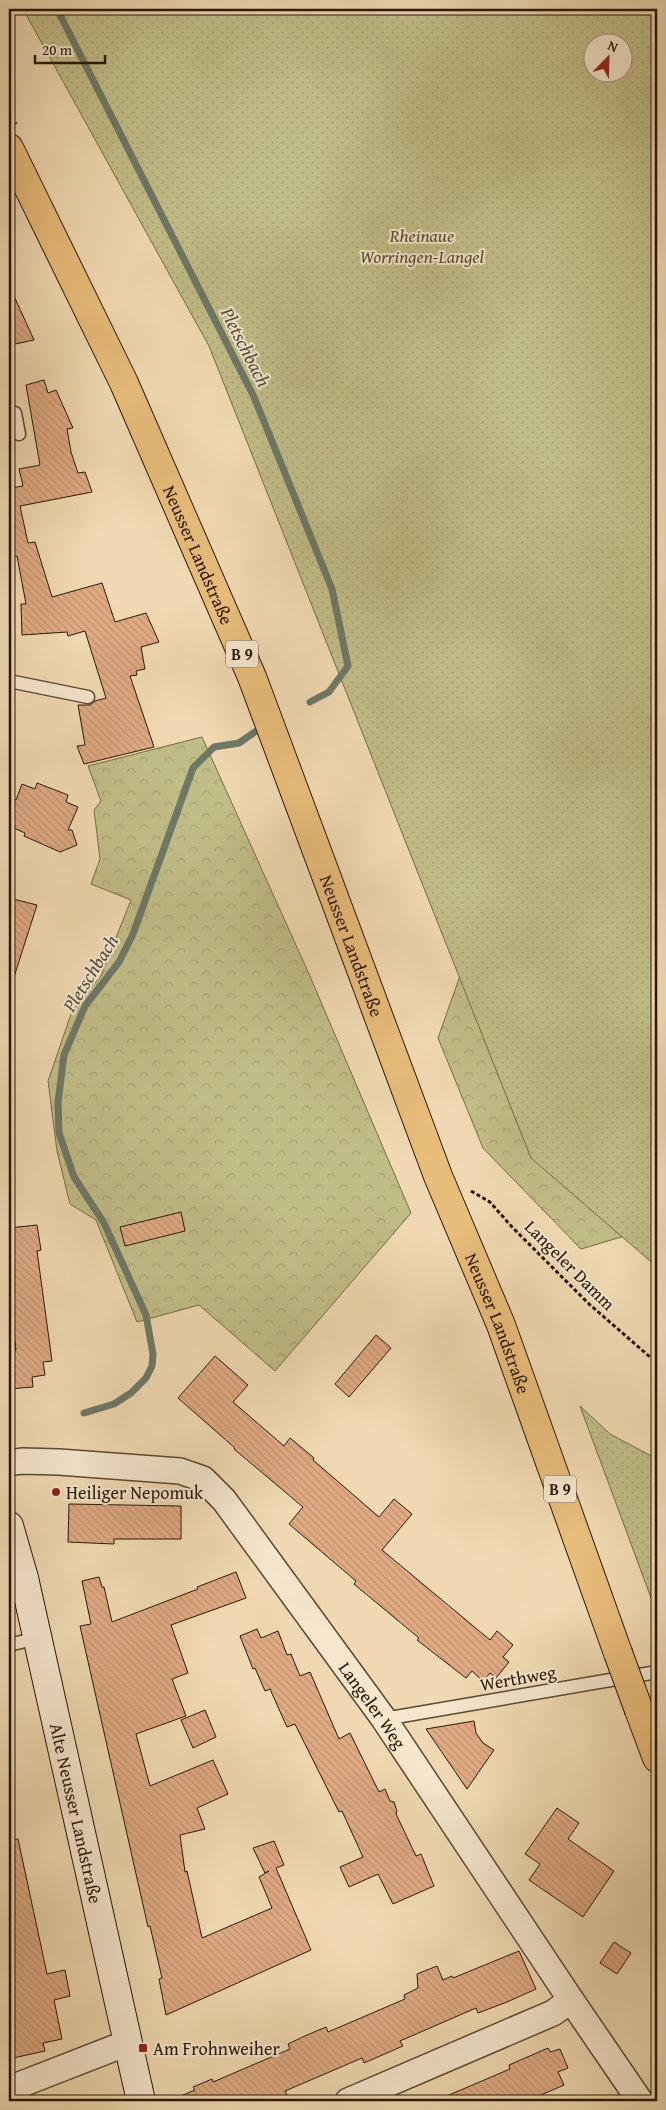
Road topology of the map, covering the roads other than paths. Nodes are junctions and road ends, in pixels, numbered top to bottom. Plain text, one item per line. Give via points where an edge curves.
1 (9, 148) edge
2 (9, 415) edge
3 (19, 434) dead end
4 (9, 681) edge
5 (88, 697) dead end
6 (9, 1462) edge
7 (9, 1526) edge
8 (37, 1638) junction
9 (9, 1645) edge
10 (657, 1672) edge
11 (384, 1719) junction
12 (657, 1758) edge
13 (571, 2000) junction
14 (127, 2043) junction
15 (9, 2089) edge
16 (141, 2101) edge
17 (348, 2101) edge
18 (640, 2101) edge

1 - 12 main road, Neusser Landstraße / B 9, bridge via 124,384 252,677 438,1176 501,1325
2 - 3 lane via 15,413
4 - 5 lane
6 - 11 street, Langeler Weg via 59,1462 180,1471 203,1479 224,1500
7 - 8 main road, Alte Neusser Landstraße
8 - 9 lane
8 - 14 main road, Alte Neusser Landstraße
10 - 11 lane, Werthweg
11 - 13 street, Langeler Weg
13 - 17 street via 554,2013
13 - 18 street, Langeler Weg
14 - 15 street
14 - 16 main road, Alte Neusser Landstraße

